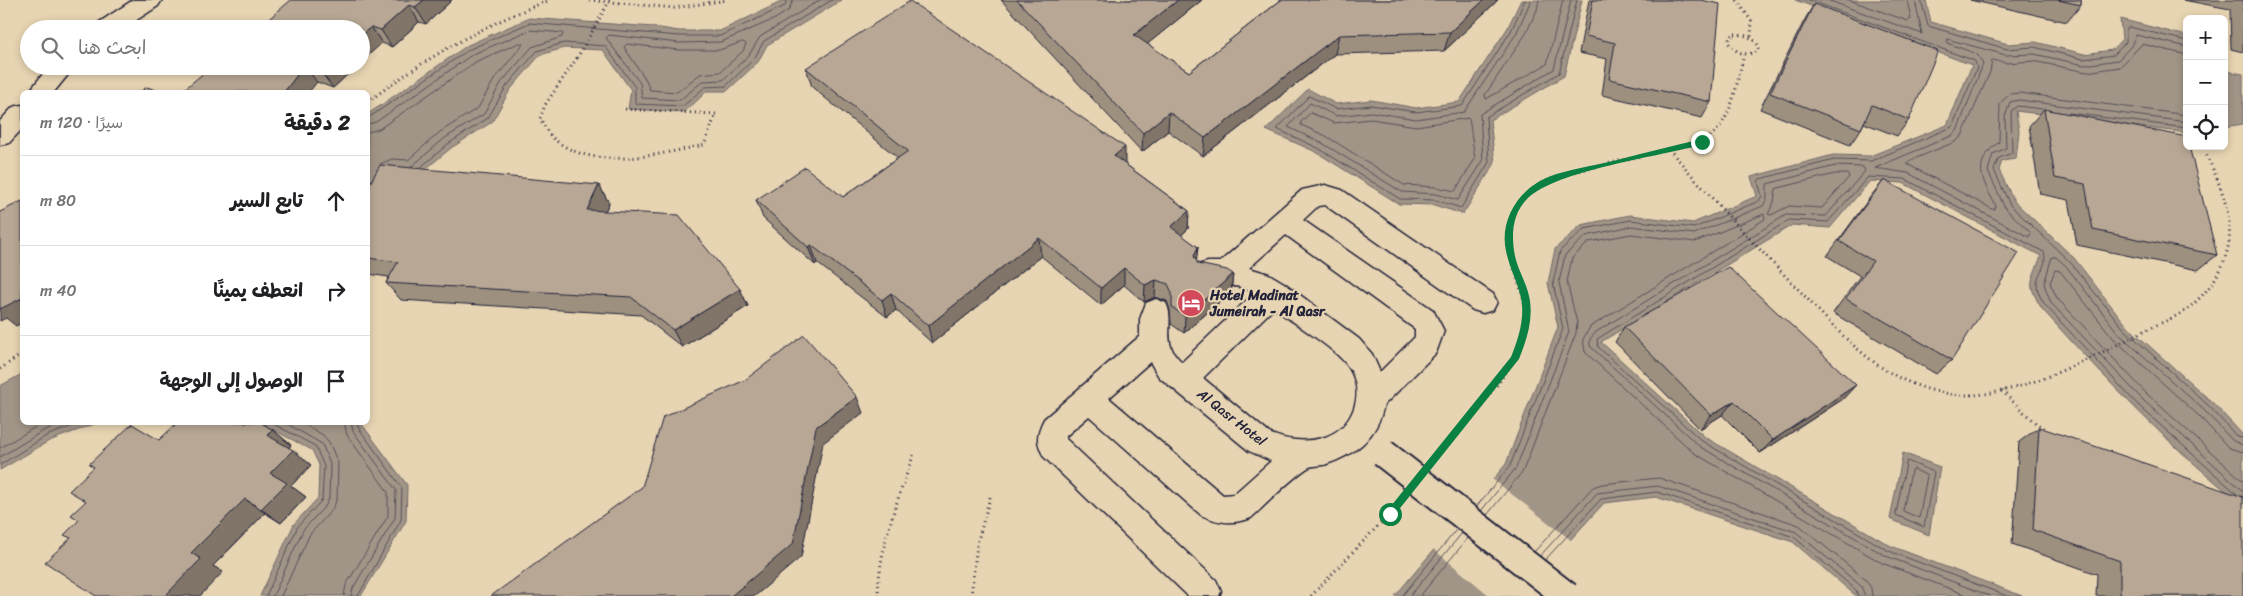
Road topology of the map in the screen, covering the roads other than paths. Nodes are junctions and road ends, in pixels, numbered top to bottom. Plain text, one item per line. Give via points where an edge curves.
1 (150, 0) edge
2 (120, 20) edge
3 (55, 75) edge
4 (43, 90) edge
5 (20, 116) edge
6 (0, 136) edge
7 (1285, 220) junction
8 (1274, 291) junction
9 (1484, 302) dead end
10 (1156, 311) dead end
11 (1154, 341) junction
12 (1183, 379) junction
13 (1089, 398) junction
14 (1371, 399) junction
15 (1357, 432) junction
16 (1301, 454) junction
17 (1206, 591) dead end
18 (1567, 596) edge

1 - 2 lane
3 - 4 lane
5 - 6 lane
7 - 8 lane, Al Qasr Hotel via 1217,273 1251,279
7 - 9 lane via 1311,197 1333,197
7 - 14 lane via 1423,318 1430,327 1426,345
8 - 12 lane
8 - 14 lane, Al Qasr Hotel via 1349,348 1362,363
10 - 11 lane, Al Qasr Hotel via 1152,326
11 - 12 lane, Al Qasr Hotel via 1159,356
11 - 13 lane
12 - 16 lane, Al Qasr Hotel via 1259,442 1279,451
13 - 16 lane via 1212,505 1221,509 1240,508
13 - 17 lane via 1054,428 1051,442
14 - 15 lane, Al Qasr Hotel via 1367,416
15 - 16 lane, Al Qasr Hotel via 1322,452
15 - 18 lane, bridge

